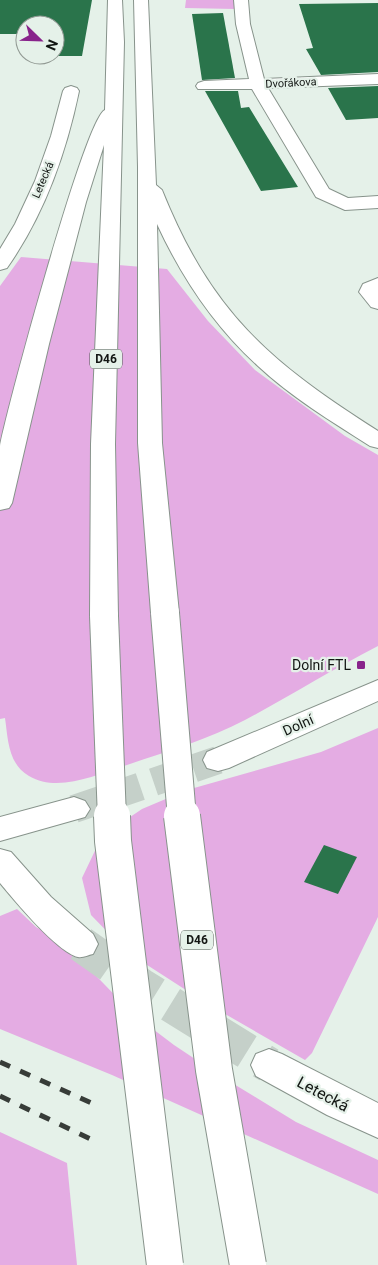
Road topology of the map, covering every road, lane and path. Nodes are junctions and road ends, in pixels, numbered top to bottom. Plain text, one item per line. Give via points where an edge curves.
1 (116, 0) edge
2 (141, 0) edge
3 (241, 0) edge
4 (378, 79) edge
5 (258, 85) junction
6 (204, 86) dead end
7 (71, 92) dead end
8 (114, 102) junction
9 (147, 167) junction
10 (378, 202) edge
11 (0, 264) edge
12 (378, 284) edge
13 (378, 304) edge
14 (378, 441) edge
15 (0, 503) edge
16 (378, 690) edge
17 (218, 760) tunnel mouth
18 (74, 809) tunnel mouth
19 (0, 829) edge
20 (0, 861) edge
21 (81, 944) tunnel mouth
22 (269, 1065) tunnel mouth
23 (378, 1121) edge
24 (165, 1265) edge
25 (248, 1265) edge

1 - 8 main road, D46
2 - 9 main road, D46
3 - 5 main road via 243,24
4 - 5 main road, Dvořákova
5 - 6 main road, Dvořákova
5 - 10 main road via 322,193 345,204
7 - 11 main road, Letecká via 44,182
8 - 15 main road via 92,149 62,252 12,441
8 - 24 main road, D46, bridge via 103,444 104,616 113,841
9 - 14 main road via 174,240 200,288 214,305 246,342 289,382
9 - 25 main road, D46, bridge via 150,443 182,821 214,1070
12 - 13 main road via 369,292
16 - 17 main road, Dolní
18 - 19 main road
20 - 21 main road via 39,906
22 - 23 main road, Letecká

